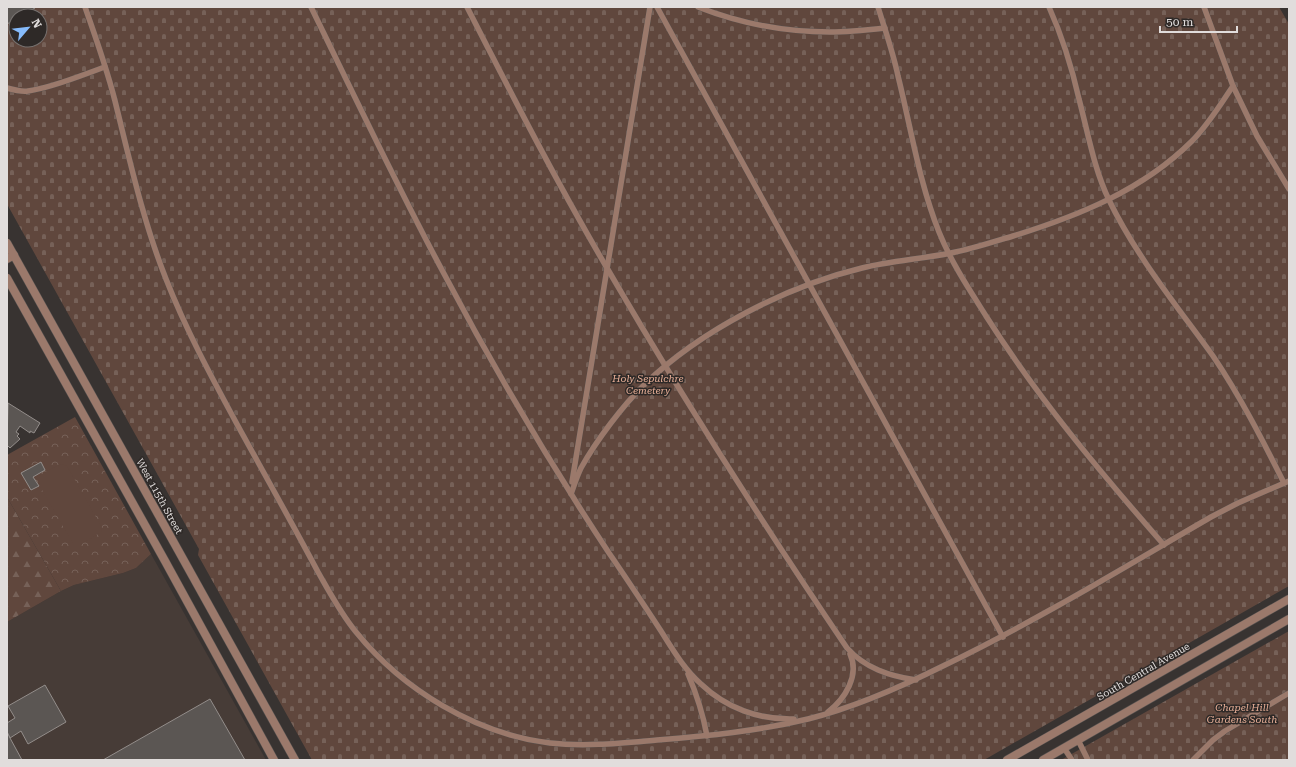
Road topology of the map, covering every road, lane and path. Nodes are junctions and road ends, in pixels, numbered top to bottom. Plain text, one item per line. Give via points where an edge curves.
1 (85, 7) edge
2 (311, 7) edge
3 (467, 7) edge
4 (650, 7) edge
5 (657, 7) edge
6 (698, 7) edge
7 (878, 7) edge
8 (1049, 7) edge
9 (1204, 7) edge
10 (885, 28) junction
11 (105, 67) junction
12 (1233, 86) junction
13 (7, 88) edge
14 (1289, 189) edge
15 (1109, 199) junction
16 (7, 243) edge
17 (949, 253) junction
18 (11, 257) edge
19 (607, 268) junction
20 (7, 278) edge
21 (809, 284) junction
22 (666, 366) junction
23 (1286, 482) edge
24 (570, 494) junction
25 (1164, 545) junction
26 (1289, 599) edge
27 (1289, 619) edge
28 (1003, 637) junction
29 (847, 648) junction
30 (687, 670) junction
31 (916, 680) junction
32 (1289, 693) edge
33 (825, 714) junction
34 (808, 719) junction
35 (706, 736) junction
36 (1078, 740) junction
37 (1064, 748) junction
38 (274, 760) edge
39 (295, 760) edge
40 (1007, 760) edge
41 (1043, 760) edge
42 (1072, 760) edge
43 (1088, 760) edge
44 (1193, 760) edge

1 - 11 lane
2 - 24 lane via 441,269 499,375
3 - 19 lane
4 - 19 lane
5 - 21 lane
6 - 10 lane via 744,21 800,30 850,32
7 - 10 lane
8 - 15 lane via 1073,76 1095,161
9 - 12 lane
10 - 17 lane via 894,56 924,187 939,233
11 - 13 lane via 44,88 16,91
11 - 35 lane via 145,217 177,305 214,382 318,572 356,633 387,666 424,694 464,717 506,733 549,743 588,745
12 - 14 lane via 1257,136
12 - 15 lane via 1213,117 1179,153 1151,174
15 - 17 lane via 1051,224
15 - 23 lane via 1149,266 1240,399
16 - 18 street, West 115th Street
17 - 21 lane via 861,268
17 - 25 lane via 972,294 1033,385
18 - 39 street, West 115th Street
19 - 22 lane
19 - 24 lane
20 - 38 street
21 - 22 lane via 731,321
21 - 28 lane
22 - 24 lane via 631,399 596,444 580,470
22 - 29 lane via 712,444
23 - 25 lane via 1211,517
24 - 30 lane
25 - 28 lane
26 - 40 street, South Central Avenue
27 - 36 street
28 - 31 lane
29 - 31 lane via 866,665 894,676
29 - 33 lane via 853,666 850,684 846,693
30 - 34 lane via 723,702 736,708 782,720
30 - 35 lane via 696,693
31 - 33 lane
32 - 44 lane via 1225,731
33 - 34 lane
34 - 35 lane
36 - 37 street
36 - 43 lane
37 - 41 street
37 - 42 lane

